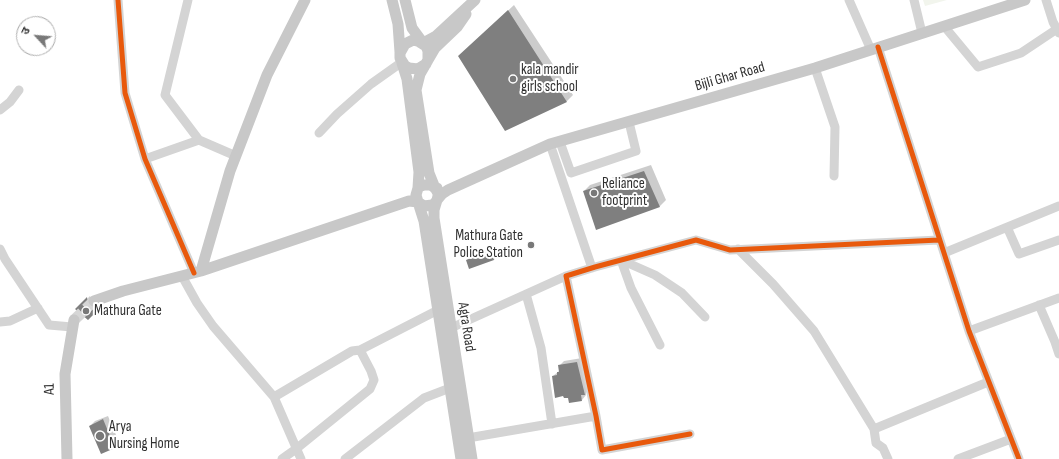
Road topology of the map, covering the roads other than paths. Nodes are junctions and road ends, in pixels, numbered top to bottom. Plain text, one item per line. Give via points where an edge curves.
1 (118, 0) edge
2 (188, 0) edge
3 (304, 0) edge
4 (392, 0) edge
5 (405, 0) edge
6 (475, 0) edge
7 (849, 0) edge
8 (914, 0) edge
9 (1025, 0) edge
10 (1046, 0) edge
11 (944, 26) junction
12 (1058, 31) edge
13 (922, 33) junction
14 (423, 43) junction
15 (874, 48) junction
16 (401, 58) junction
17 (427, 62) junction
18 (814, 68) junction
19 (19, 90) dead end
20 (0, 110) edge
21 (629, 122) junction
22 (319, 133) dead end
23 (199, 140) junction
24 (555, 143) junction
25 (236, 156) junction
26 (145, 159) junction
27 (834, 176) dead end
28 (435, 188) junction
29 (448, 190) junction
30 (415, 196) junction
31 (437, 200) junction
32 (1059, 206) edge
33 (1007, 227) junction
34 (939, 240) junction
35 (1059, 240) edge
36 (0, 249) edge
37 (738, 249) junction
38 (944, 253) junction
39 (621, 260) junction
40 (592, 268) junction
41 (198, 272) junction
42 (182, 276) junction
43 (566, 276) junction
44 (526, 294) junction
45 (1059, 298) edge
46 (94, 301) tunnel mouth
47 (1039, 305) junction
48 (38, 308) junction
49 (438, 310) junction
50 (705, 317) dead end
51 (0, 322) edge
52 (73, 323) joint
53 (451, 328) junction
54 (969, 332) junction
55 (1057, 341) edge
56 (660, 345) dead end
57 (360, 350) junction
58 (1059, 354) edge
59 (988, 382) junction
60 (450, 388) junction
61 (274, 397) junction
62 (596, 416) junction
63 (552, 424) junction
64 (874, 429) junction
65 (690, 434) dead end
66 (464, 438) junction
67 (1011, 439) junction
68 (296, 449) junction
69 (64, 457) edge
70 (282, 459) edge
71 (301, 459) edge
72 (345, 459) edge
73 (461, 459) edge
74 (472, 459) edge
75 (888, 459) edge
76 (958, 459) edge
77 (1019, 459) edge

1 - 26 street via 125,93
2 - 23 street via 165,95
3 - 25 main road via 267,74
4 - 16 main road, Agra Road via 398,24
5 - 14 main road via 412,28
6 - 14 main road via 436,36
6 - 17 main road via 457,27 435,48
7 - 15 street
8 - 13 street
9 - 11 main road, Bijli Ghar Road
10 - 12 street
11 - 12 street via 978,67 1021,53
11 - 13 main road, Bijli Ghar Road
13 - 15 main road, Bijli Ghar Road
14 - 16 main road via 409,42 402,48
14 - 17 main road via 428,51
15 - 18 main road, Bijli Ghar Road
15 - 34 street
16 - 17 main road via 413,69 422,67
16 - 22 street
16 - 30 main road, Agra Road via 407,79 420,172
17 - 28 main road via 420,74 416,90 429,173
18 - 21 main road, Bijli Ghar Road
18 - 27 street via 835,127
19 - 20 street
21 - 24 main road, Bijli Ghar Road
21 - 24 street via 636,151 570,173
23 - 25 street
23 - 26 street
24 - 29 main road, Bijli Ghar Road
24 - 40 street
25 - 41 main road
26 - 41 street
28 - 29 main road
28 - 30 main road via 424,184
28 - 31 main road via 438,193
29 - 31 main road, Bijli Ghar Road
30 - 31 main road via 421,205 432,205
30 - 41 main road
30 - 49 main road, Agra Road via 424,221
31 - 53 main road, Agra Road via 434,218
32 - 33 street
33 - 35 street via 1020,254
33 - 38 street
34 - 37 street
34 - 38 street
36 - 48 street
37 - 39 street via 730,250 696,240
37 - 64 street via 814,331
38 - 54 street
39 - 40 street
39 - 50 street via 655,275 682,293
39 - 56 street via 631,288
40 - 43 street
41 - 42 main road
42 - 46 main road
42 - 61 street via 213,326
43 - 44 street
43 - 62 street
44 - 53 street
44 - 63 street via 541,348
45 - 47 street
47 - 54 street
47 - 55 street
48 - 51 street via 10,321
48 - 52 street via 49,325
49 - 57 street
49 - 60 main road, Agra Road
52 - 69 main road, A1 via 65,374
53 - 66 main road, Agra Road
54 - 59 street
55 - 58 street
57 - 61 street via 352,351
57 - 68 street via 374,380 370,389
59 - 64 street
59 - 67 street
60 - 66 main road, Agra Road
60 - 72 street via 424,398
61 - 68 street
62 - 63 street
62 - 65 street via 602,450
63 - 66 street
64 - 75 street via 876,442 883,448
66 - 73 main road, Agra Road
66 - 74 main road, Agra Road
67 - 76 street
67 - 77 street
68 - 70 street
68 - 71 street

